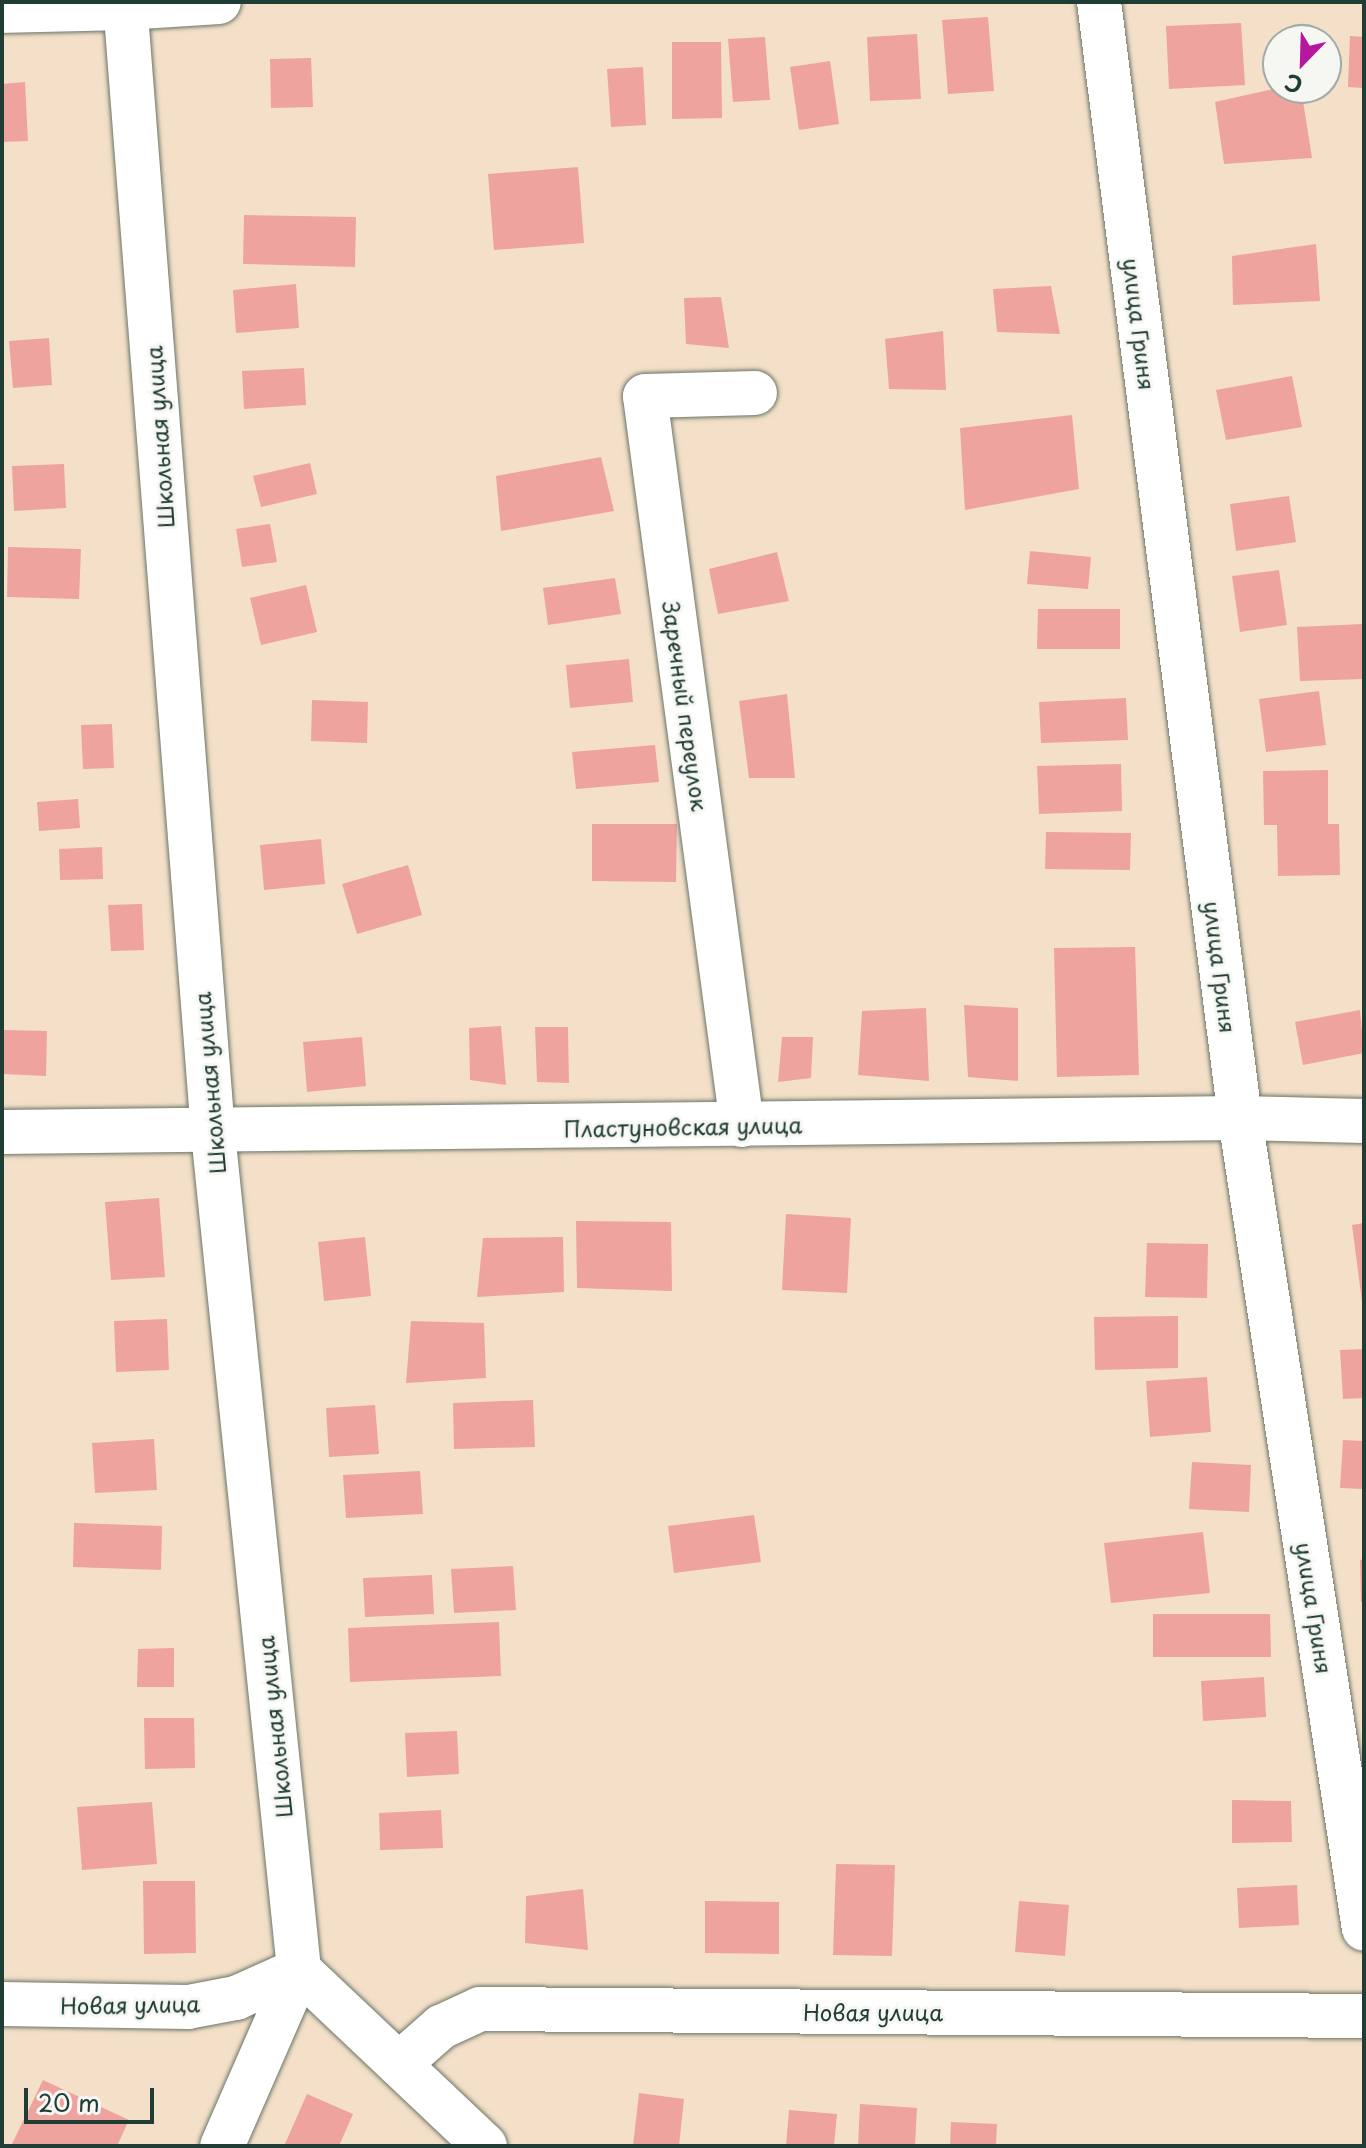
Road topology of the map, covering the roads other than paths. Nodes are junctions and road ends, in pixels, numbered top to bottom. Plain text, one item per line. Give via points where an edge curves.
1 (219, 2) edge
2 (1099, 2) edge
3 (125, 5) edge
4 (2, 11) edge
5 (755, 393) dead end
6 (1240, 1118) junction
7 (1364, 1121) edge
8 (742, 1125) junction
9 (2, 1132) edge
10 (213, 1133) junction
11 (1364, 1929) edge
12 (299, 1970) junction
13 (2, 2004) edge
14 (1364, 2016) edge
15 (400, 2063) junction
16 (222, 2146) edge
17 (485, 2146) edge

1 - 3 street
2 - 6 street, улица Гриня
3 - 4 street
3 - 10 street, Школьная улица
5 - 8 street, Заречный переулок via 645,396
6 - 7 street, Пластуновская улица
6 - 8 street, Пластуновская улица
6 - 11 street, улица Гриня
8 - 10 street, Пластуновская улица
9 - 10 street, Пластуновская улица
10 - 12 street, Школьная улица
12 - 13 street, Новая улица via 236,1998 188,2007
12 - 15 street
12 - 16 street, Школьная улица
14 - 15 street, Новая улица via 480,2009 441,2027
15 - 17 street

